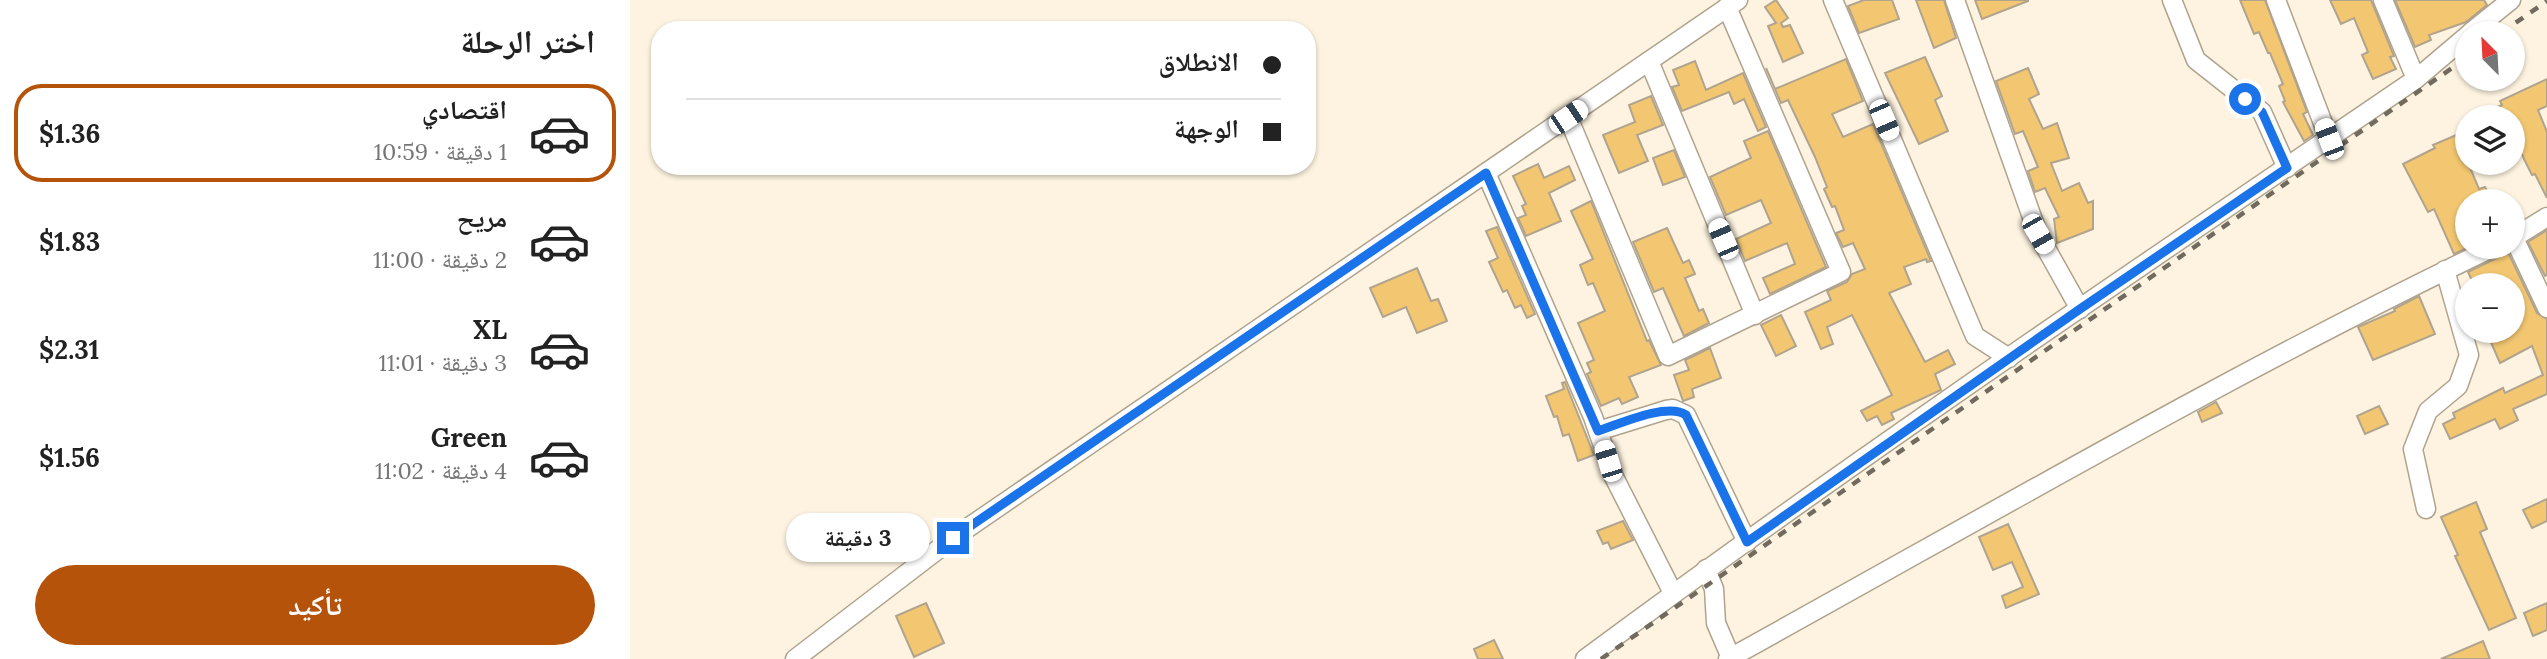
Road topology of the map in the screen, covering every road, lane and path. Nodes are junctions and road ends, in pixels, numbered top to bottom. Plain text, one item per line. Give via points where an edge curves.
1 (1833, 0) edge
2 (1955, 0) edge
3 (2172, 0) edge
4 (2276, 0) edge
5 (2382, 0) edge
6 (2504, 2) edge
7 (1733, 4) edge
8 (2483, 21) edge
9 (2455, 46) edge
10 (1649, 61) junction
11 (2416, 79) junction
12 (1568, 117) junction
13 (2329, 139) junction
14 (2287, 168) junction
15 (1486, 173) junction
16 (2547, 217) edge
17 (2525, 231) edge
18 (2468, 259) edge
19 (2523, 259) edge
20 (2445, 270) junction
21 (2080, 309) junction
22 (2547, 309) edge
23 (1755, 315) junction
24 (2009, 358) junction
25 (1598, 431) junction
26 (2426, 509) dead end
27 (1747, 542) junction
28 (1706, 569) junction
29 (1673, 593) junction
30 (1729, 658) edge
31 (794, 659) edge
32 (1585, 659) edge

1 - 24 street via 1975,336
2 - 21 street via 2038,234
3 - 14 street via 2196,60 2262,112
4 - 13 street
5 - 11 street
6 - 8 street
7 - 10 street
7 - 23 street via 1841,272
9 - 11 street
10 - 12 street
10 - 23 street
11 - 13 street
12 - 15 street
12 - 23 street via 1668,356
13 - 14 street
14 - 21 street
15 - 25 street
15 - 31 street via 953,538
16 - 17 street
18 - 20 street
19 - 22 street
20 - 26 street via 2469,355 2458,386 2428,411 2413,449
20 - 30 street via 2204,395
21 - 24 street
24 - 27 street
25 - 27 street via 1666,410 1681,411
25 - 29 street via 1623,497
27 - 28 street
28 - 29 street
28 - 30 street via 1714,589 1716,623
29 - 32 street

